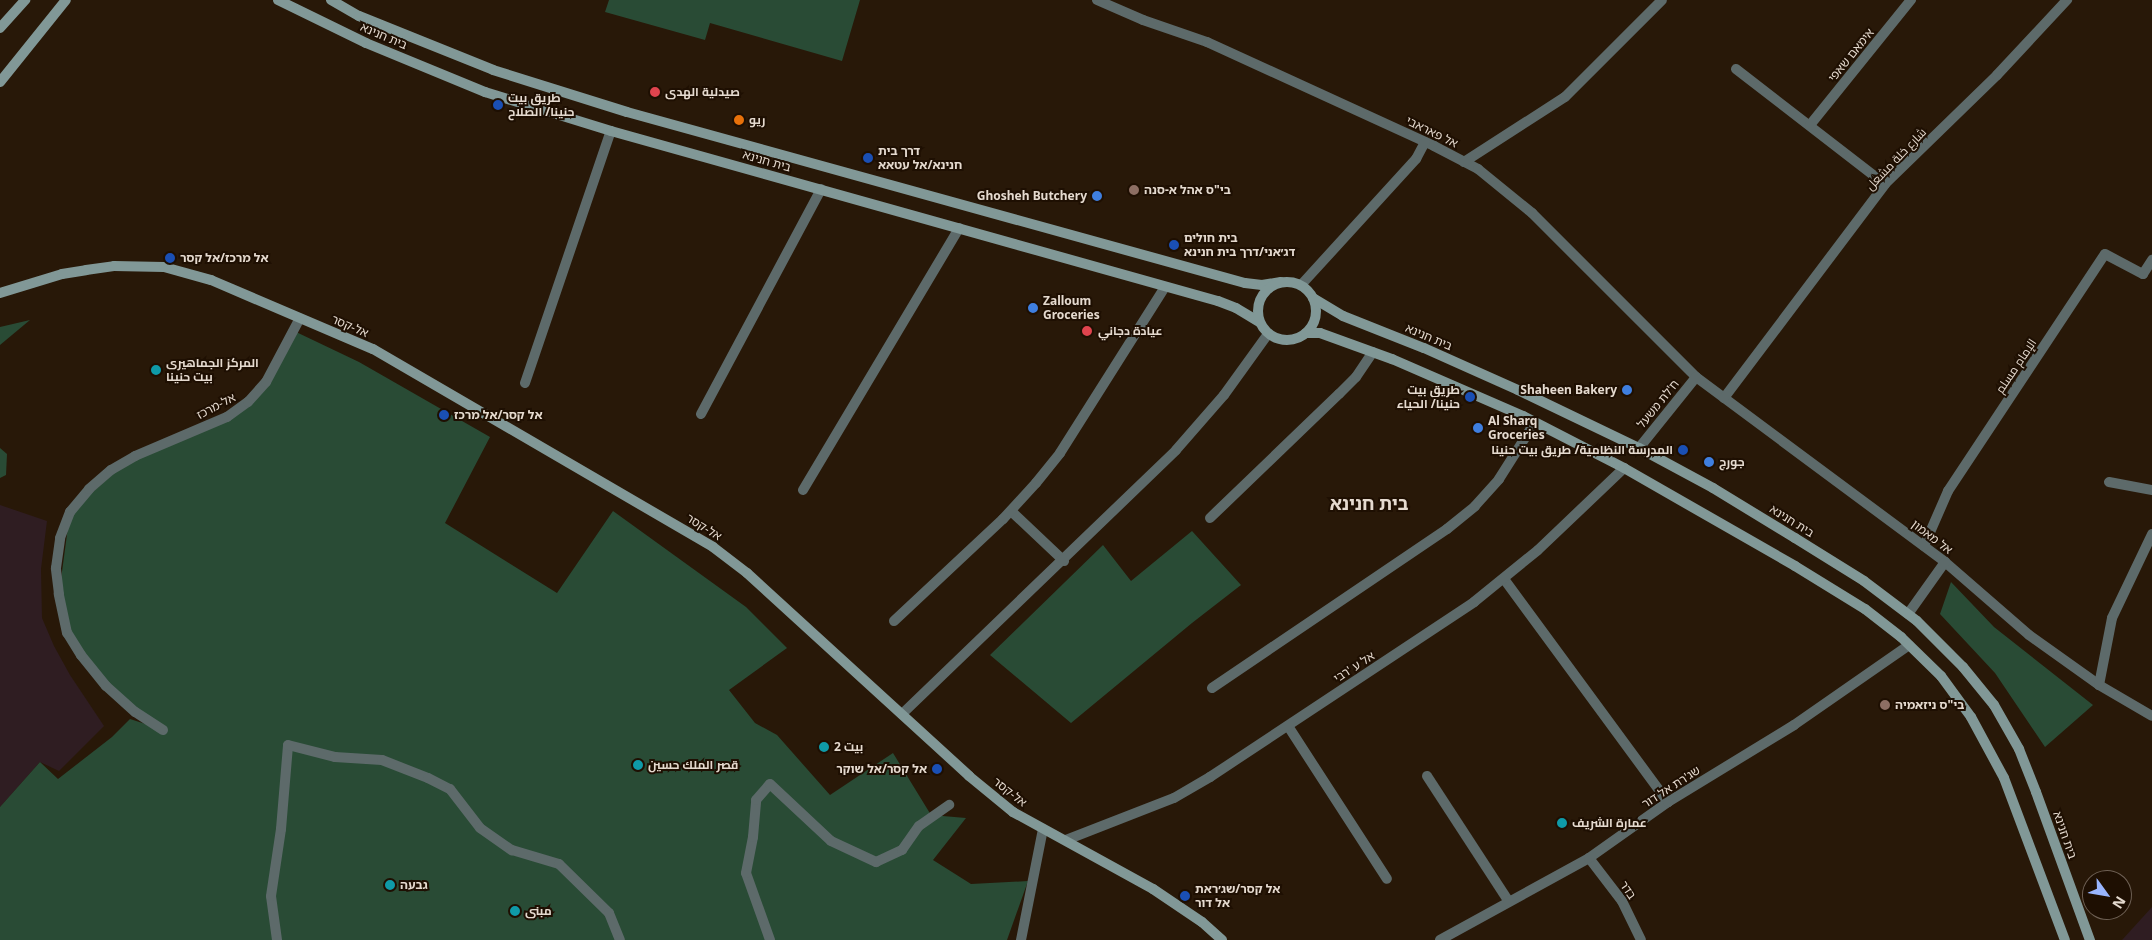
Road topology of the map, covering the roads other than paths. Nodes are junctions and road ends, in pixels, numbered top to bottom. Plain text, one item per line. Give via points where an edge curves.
1 (25, 0) edge
2 (66, 0) edge
3 (278, 0) edge
4 (331, 0) edge
5 (1097, 0) edge
6 (1662, 0) edge
7 (1911, 0) edge
8 (2067, 0) edge
9 (0, 28) edge
10 (1736, 69) dead end
11 (0, 82) edge
12 (1810, 125) junction
13 (611, 131) junction
14 (1425, 142) junction
15 (1464, 162) junction
16 (1885, 184) junction
17 (821, 189) junction
18 (959, 228) junction
19 (2152, 260) edge
20 (1281, 282) junction
21 (1302, 285) junction
22 (1166, 286) junction
23 (0, 293) edge
24 (1313, 298) junction
25 (300, 318) junction
26 (1259, 322) junction
27 (1306, 333) junction
28 (1268, 334) junction
29 (1373, 352) junction
30 (1696, 377) junction
31 (525, 383) dead end
32 (1724, 398) junction
33 (701, 414) dead end
34 (1535, 422) junction
35 (1639, 448) junction
36 (1624, 468) junction
37 (2109, 482) dead end
38 (803, 490) dead end
39 (2152, 490) edge
40 (1011, 511) junction
41 (1210, 518) dead end
42 (2152, 534) edge
43 (1924, 546) junction
44 (1064, 560) junction
45 (1945, 562) junction
46 (1504, 579) junction
47 (1908, 614) junction
48 (894, 621) dead end
49 (1910, 645) junction
50 (2099, 685) junction
51 (1212, 688) dead end
52 (902, 714) junction
53 (2152, 716) edge
54 (1288, 726) junction
55 (163, 730) dead end
56 (1427, 776) dead end
57 (1668, 802) junction
58 (949, 805) dead end
59 (1043, 829) junction
60 (1066, 840) junction
61 (1589, 858) junction
62 (1386, 880) dead end
63 (1509, 902) junction
64 (277, 940) edge
65 (620, 940) edge
66 (770, 940) edge
67 (1021, 940) edge
68 (1222, 940) edge
69 (1440, 940) edge
70 (1641, 940) edge
71 (2066, 940) edge
72 (2090, 940) edge

1 - 9 street
2 - 11 street
3 - 13 street, בית חנינא via 366,43 485,92
4 - 20 street, בית חנינא via 359,16 494,70 627,112 1245,283
5 - 14 street, אל פאראבי via 1207,42
6 - 15 street via 1574,89
7 - 12 street, אימאם שאפי
8 - 16 street, شارع خلة مشعل via 1997,75
10 - 12 street
12 - 16 street
13 - 17 street, בית חנינא
13 - 31 street
14 - 15 street, אל פאראבי
14 - 21 street via 1416,159
15 - 30 street, אל פאראבי via 1478,169 1532,213
16 - 32 street, شارع خلة مشعل
17 - 18 street, בית חנינא
17 - 33 street
18 - 22 street, בית חנינא
18 - 38 street
19 - 43 street, الإمام مسلم via 2143,274 2105,254 1948,491
20 - 21 street
20 - 26 street via 1264,292 1259,301
21 - 24 street
22 - 26 street, בית חנינא via 1236,308
22 - 40 street via 1060,453
23 - 25 street via 78,271 114,266 164,267 212,280
24 - 27 street via 1316,318
24 - 35 street, בית חנינא via 1343,316 1518,390
25 - 52 street, אל-קסר via 373,349 714,547
25 - 55 street, אל-מרכז via 266,382 248,402 227,417 135,456 111,470 70,512 60,538 56,568 58,594 68,633 106,686 135,712
26 - 28 street
27 - 28 street via 1287,341
27 - 29 street via 1320,333
28 - 44 street via 1224,395 1176,450
29 - 34 street
29 - 41 street via 1356,377
30 - 32 street, אל מאמון
30 - 35 street, ח'לת משעל
32 - 43 street, אל מאמון
34 - 36 street
34 - 51 street via 1499,479 1475,506 1447,529
35 - 47 street, בית חנינא via 1803,542
36 - 46 street, אל ע 'רבי
36 - 49 street via 1865,609
37 - 39 street
40 - 44 street
40 - 48 street
42 - 50 street via 2112,618
43 - 45 street, אל מאמון
44 - 52 street
45 - 47 street
45 - 50 street, אל מאמון via 2029,635
46 - 54 street, אל ע 'רבי
46 - 57 street
47 - 72 street, בית חנינא via 1963,667 1994,705 2036,792
49 - 57 street, שג'רת אל דור via 1794,725
49 - 71 street via 1941,676 1972,717 2004,778
50 - 53 street, אל מאמון
52 - 59 street, אל-קסר via 969,776 1006,806
54 - 60 street, אל ע 'רבי via 1174,798
54 - 62 street
56 - 63 street
57 - 61 street, שג'רת אל דור
58 - 66 street via 919,826 902,850 876,862 831,840 770,784 756,800 746,873
59 - 60 street, אל-קסר
59 - 67 street
60 - 68 street, אל-קסר via 1153,889 1202,922
61 - 63 street, שג'רת אל דור
61 - 70 street, בדר via 1622,901
63 - 69 street, שג'רת אל דור
64 - 65 street via 271,896 288,745 335,757 382,760 450,789 480,828 504,845 559,864 609,913

